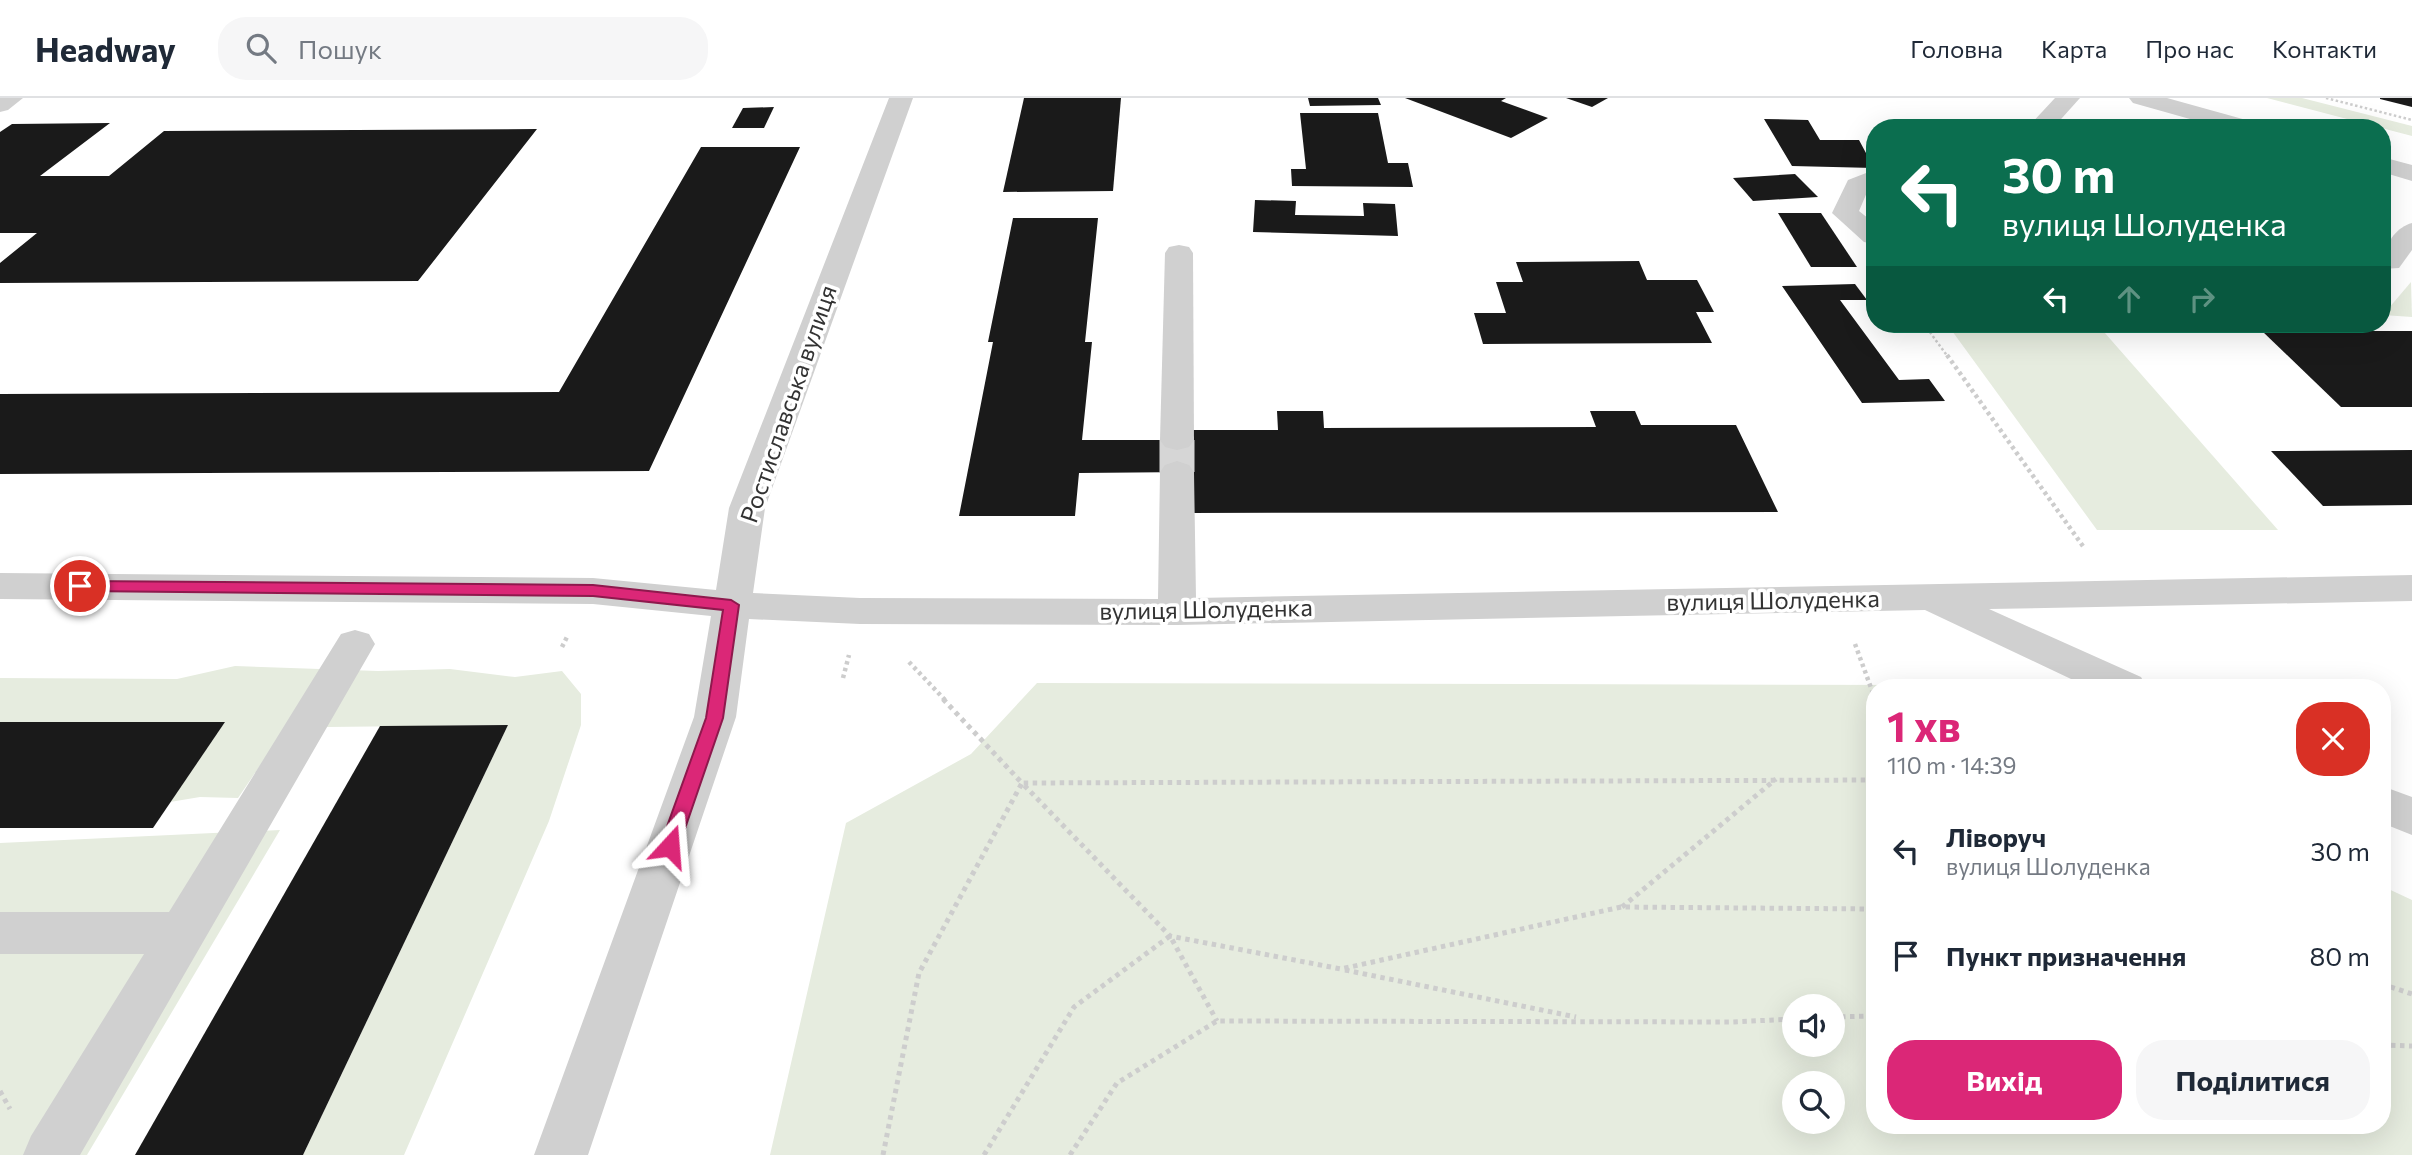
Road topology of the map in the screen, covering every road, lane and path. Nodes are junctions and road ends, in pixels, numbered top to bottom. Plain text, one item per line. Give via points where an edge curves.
1 (11, 98) edge
2 (901, 98) edge
3 (2068, 98) edge
4 (2141, 98) edge
5 (2326, 98) edge
6 (0, 105) edge
7 (2048, 119) edge
8 (2217, 119) edge
9 (2412, 120) edge
10 (2391, 167) edge
11 (2412, 173) edge
12 (1866, 182) edge
13 (1866, 230) edge
14 (2412, 231) edge
15 (1179, 253) dead end
16 (2394, 264) edge
17 (1930, 333) edge
18 (2088, 553) dead end
19 (0, 586) edge
20 (2412, 588) edge
21 (1931, 598) junction
22 (731, 605) junction
23 (1177, 612) junction
24 (1853, 640) dead end
25 (355, 644) dead end
26 (909, 662) dead end
27 (1868, 679) edge
28 (2107, 679) edge
29 (1776, 779) junction
30 (1866, 780) edge
31 (1022, 783) junction
32 (2391, 807) edge
33 (2412, 817) edge
34 (1621, 908) junction
35 (1866, 909) edge
36 (0, 933) edge
37 (184, 933) junction
38 (1170, 936) junction
39 (1341, 969) junction
40 (2391, 987) edge
41 (2412, 994) edge
42 (1866, 1016) edge
43 (1845, 1017) edge
44 (1587, 1019) junction
45 (1782, 1020) edge
46 (1217, 1021) junction
47 (2391, 1045) edge
48 (2412, 1046) edge
49 (50, 1155) edge
50 (561, 1155) edge
51 (883, 1155) edge
52 (984, 1155) edge
53 (1070, 1155) edge

1 - 6 street
2 - 22 street, Ростиславська вулиця via 747,508
3 - 7 street
4 - 8 street
5 - 9 path
10 - 11 street
12 - 13 street via 1857,186 1845,213
14 - 16 street
15 - 23 street
17 - 18 path
19 - 22 street, вулиця Шолуденка via 593,591
20 - 21 street, вулиця Шолуденка
21 - 23 street, вулиця Шолуденка
21 - 28 street
22 - 23 street, вулиця Шолуденка via 860,611
22 - 50 street, Ростиславська вулиця via 715,718
24 - 27 path
25 - 37 street
26 - 31 path
29 - 30 path
29 - 31 path
29 - 34 path
31 - 38 path
31 - 51 path via 919,973
32 - 33 street
34 - 35 path
34 - 39 path
36 - 37 street
37 - 49 street
38 - 39 path
38 - 46 path
38 - 52 path via 1074,1007
39 - 44 path
40 - 41 path
42 - 43 path
44 - 45 path
44 - 46 path
46 - 53 path via 1117,1083
47 - 48 path

